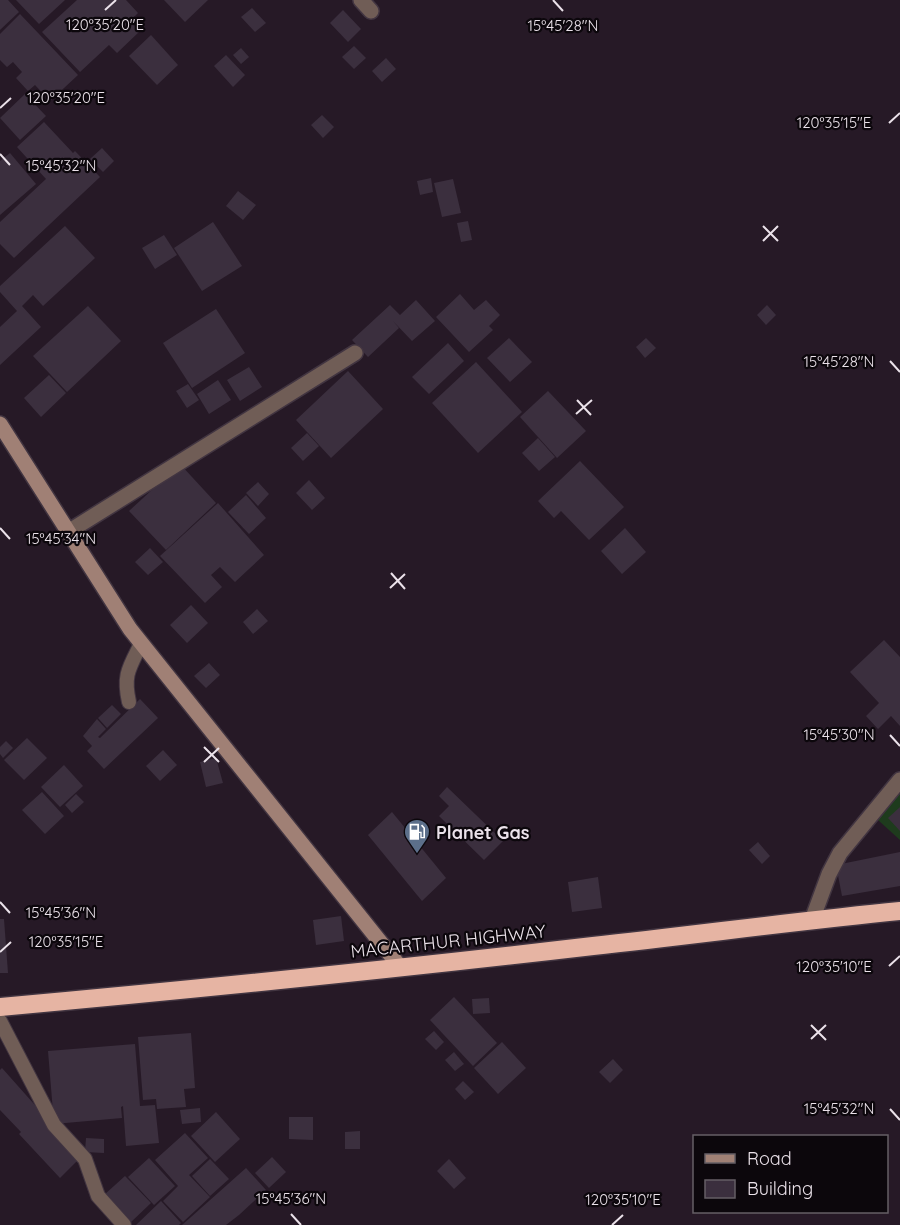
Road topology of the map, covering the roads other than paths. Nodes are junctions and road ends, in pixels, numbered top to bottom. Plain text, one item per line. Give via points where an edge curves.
1 (355, 353) dead end
2 (0, 424) edge
3 (68, 532) junction
4 (141, 644) junction
5 (129, 702) dead end
6 (900, 780) edge
7 (900, 911) edge
8 (812, 920) junction
9 (401, 968) junction
10 (0, 1007) edge
11 (0, 1021) edge
12 (124, 1225) edge

1 - 3 street
2 - 3 street
3 - 4 street
4 - 5 lane via 125,684
4 - 9 street
6 - 8 street via 840,853
7 - 8 highway, MACARTHUR HIGHWAY
8 - 9 highway, MACARTHUR HIGHWAY
9 - 10 highway, MACARTHUR HIGHWAY
11 - 12 lane via 54,1125 85,1160 98,1196

